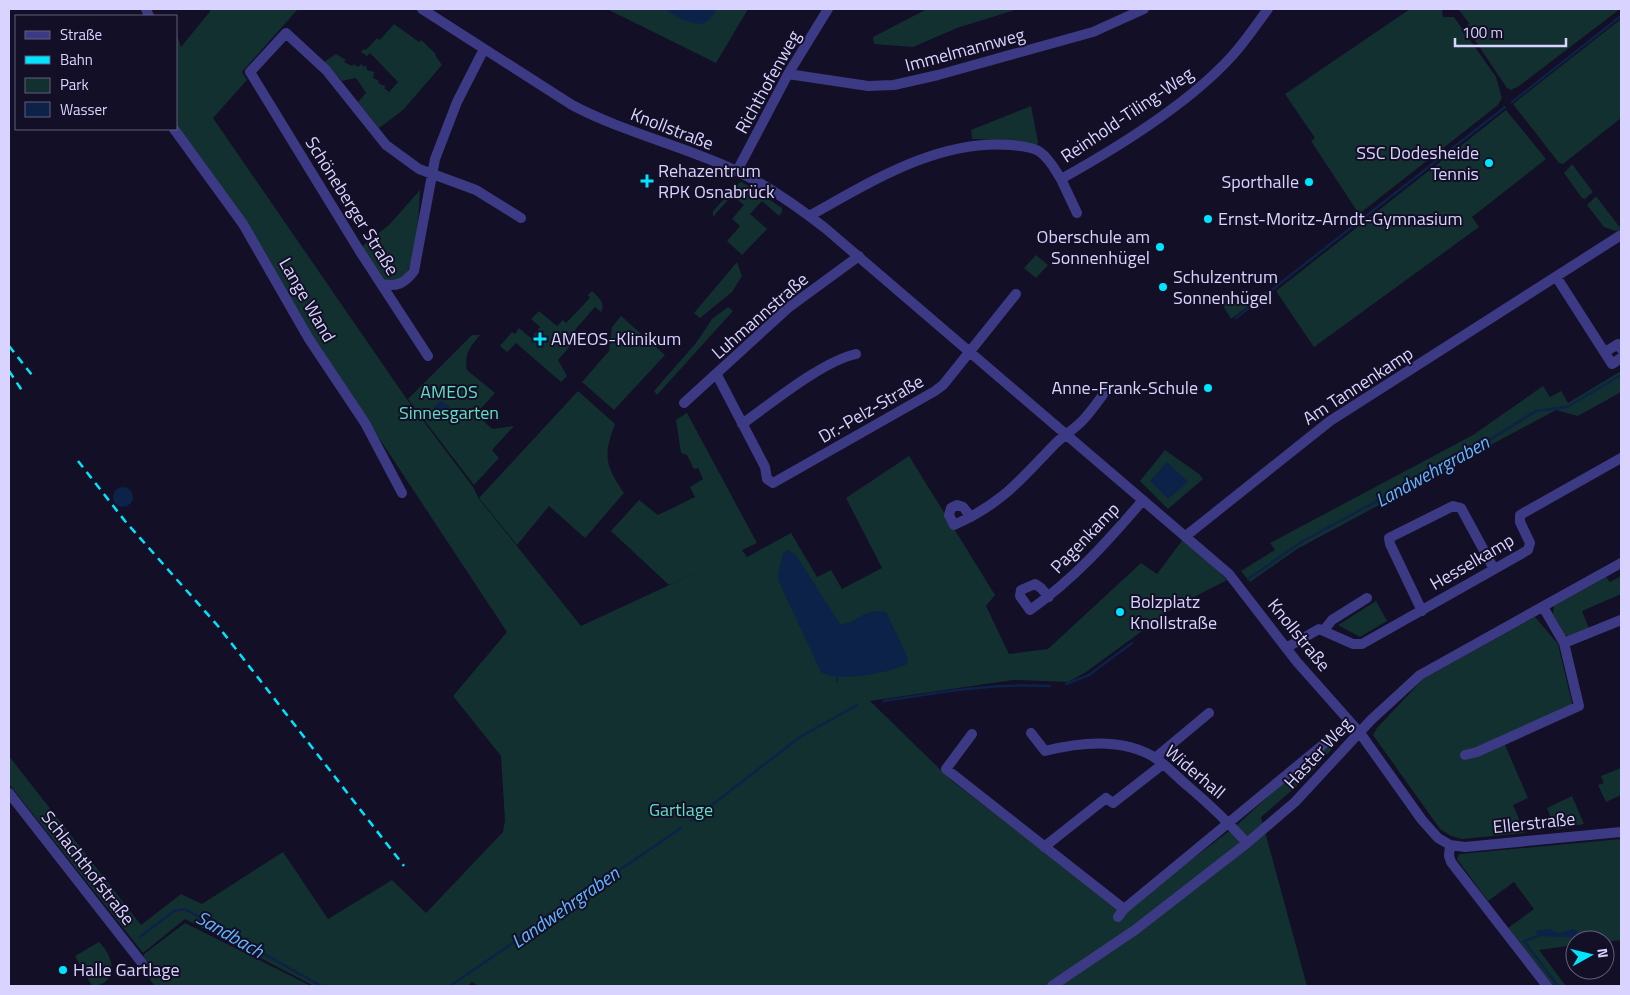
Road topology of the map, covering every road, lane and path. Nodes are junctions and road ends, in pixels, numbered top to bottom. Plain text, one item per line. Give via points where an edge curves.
1 (422, 9) edge
2 (828, 9) edge
3 (1144, 9) edge
4 (1268, 9) edge
5 (484, 49) junction
6 (788, 74) junction
7 (175, 130) edge
8 (737, 171) junction
9 (431, 173) junction
10 (1061, 179) junction
11 (1077, 213) dead end
12 (809, 216) junction
13 (521, 218) dead end
14 (1621, 236) edge
15 (859, 256) junction
16 (1557, 278) junction
17 (381, 284) junction
18 (1016, 294) dead end
19 (1621, 349) edge
20 (969, 352) junction
21 (1605, 352) junction
22 (856, 354) dead end
23 (428, 356) dead end
24 (1621, 358) edge
25 (716, 375) junction
26 (1107, 389) dead end
27 (684, 403) dead end
28 (742, 424) junction
29 (1066, 434) junction
30 (1621, 458) edge
31 (402, 493) dead end
32 (1143, 500) junction
33 (971, 517) dead end
34 (1187, 535) junction
35 (1621, 564) edge
36 (1494, 569) junction
37 (1049, 597) dead end
38 (1367, 598) dead end
39 (1543, 607) junction
40 (1422, 610) junction
41 (1621, 620) edge
42 (1324, 630) junction
43 (1564, 643) junction
44 (1286, 648) junction
45 (1208, 713) dead end
46 (1031, 733) dead end
47 (1360, 733) junction
48 (972, 734) dead end
49 (1330, 740) dead end
50 (1465, 755) dead end
51 (1159, 761) junction
52 (9, 793) edge
53 (1229, 823) junction
54 (1621, 832) edge
55 (1247, 843) junction
56 (1450, 845) junction
57 (1044, 848) junction
58 (142, 962) dead end
59 (1052, 986) edge
60 (1547, 986) edge

1 - 5 street, Knollstraße
2 - 6 street, Richthofenweg
3 - 6 street, Immelmannweg via 1093,32 894,85 868,86
4 - 10 street, Reinhold-Tiling-Weg via 1231,57 1204,83 1093,162
5 - 8 street, Knollstraße via 596,118
5 - 9 street via 457,102
6 - 8 street, Richthofenweg
7 - 31 street, Lange Wand via 243,224 309,339 364,423
8 - 12 street, Knollstraße
9 - 13 street via 476,190
9 - 17 street via 414,272 406,282 393,286
9 - 17 street, Schöneberger Straße via 419,169 386,145 326,70 286,33 250,72
10 - 11 street, Reinhold-Tiling-Weg
10 - 12 street, Reinhold-Tiling-Weg via 1048,158 1038,151 999,144 971,145 923,158
12 - 15 street, Knollstraße
14 - 16 street, Am Tannenkamp
15 - 20 street, Knollstraße
15 - 25 street, Luhmannstraße via 788,308
16 - 21 street
16 - 34 street, Am Tannenkamp via 1330,421
17 - 23 street, Schöneberger Straße
18 - 20 street
19 - 21 street via 1618,344
20 - 28 street, Dr.-Pelz-Straße via 935,391 773,483 767,479 765,467
20 - 29 street, Knollstraße
21 - 24 street via 1612,364
22 - 28 street via 843,357
25 - 27 street, Luhmannstraße
25 - 28 street
26 - 29 street via 1083,420
29 - 32 street, Knollstraße
29 - 33 street via 1013,489
30 - 36 street, Hesselkamp via 1520,516 1530,543 1528,550
32 - 34 street, Knollstraße
32 - 37 street, Pagenkamp via 1100,550
34 - 44 street, Knollstraße via 1234,579
35 - 39 street, Haster Weg
36 - 40 street, Hesselkamp
36 - 40 street via 1461,508 1453,506 1389,538
38 - 42 street via 1332,620
39 - 43 street
39 - 47 street, Haster Weg via 1420,675
40 - 42 street, Hesselkamp via 1362,644 1353,644
41 - 43 street
42 - 44 street via 1312,631
43 - 50 street via 1579,706
44 - 47 street, Knollstraße
45 - 51 street
46 - 51 street, Widerhall via 1045,751 1070,744 1100,743 1122,746
47 - 55 street, Haster Weg via 1295,802
47 - 56 street, Knollstraße via 1422,820 1438,838
48 - 57 street, Haster Weg via 946,769
49 - 53 street, Haster Weg
51 - 53 street, Widerhall
51 - 57 street via 1113,803 1106,798
52 - 58 street, Schlachthofstraße
53 - 55 street, Widerhall
53 - 57 street, Haster Weg via 1121,913
54 - 56 street, Ellerstraße via 1465,847
55 - 59 street, Haster Weg via 1151,918
56 - 60 street via 1451,862

